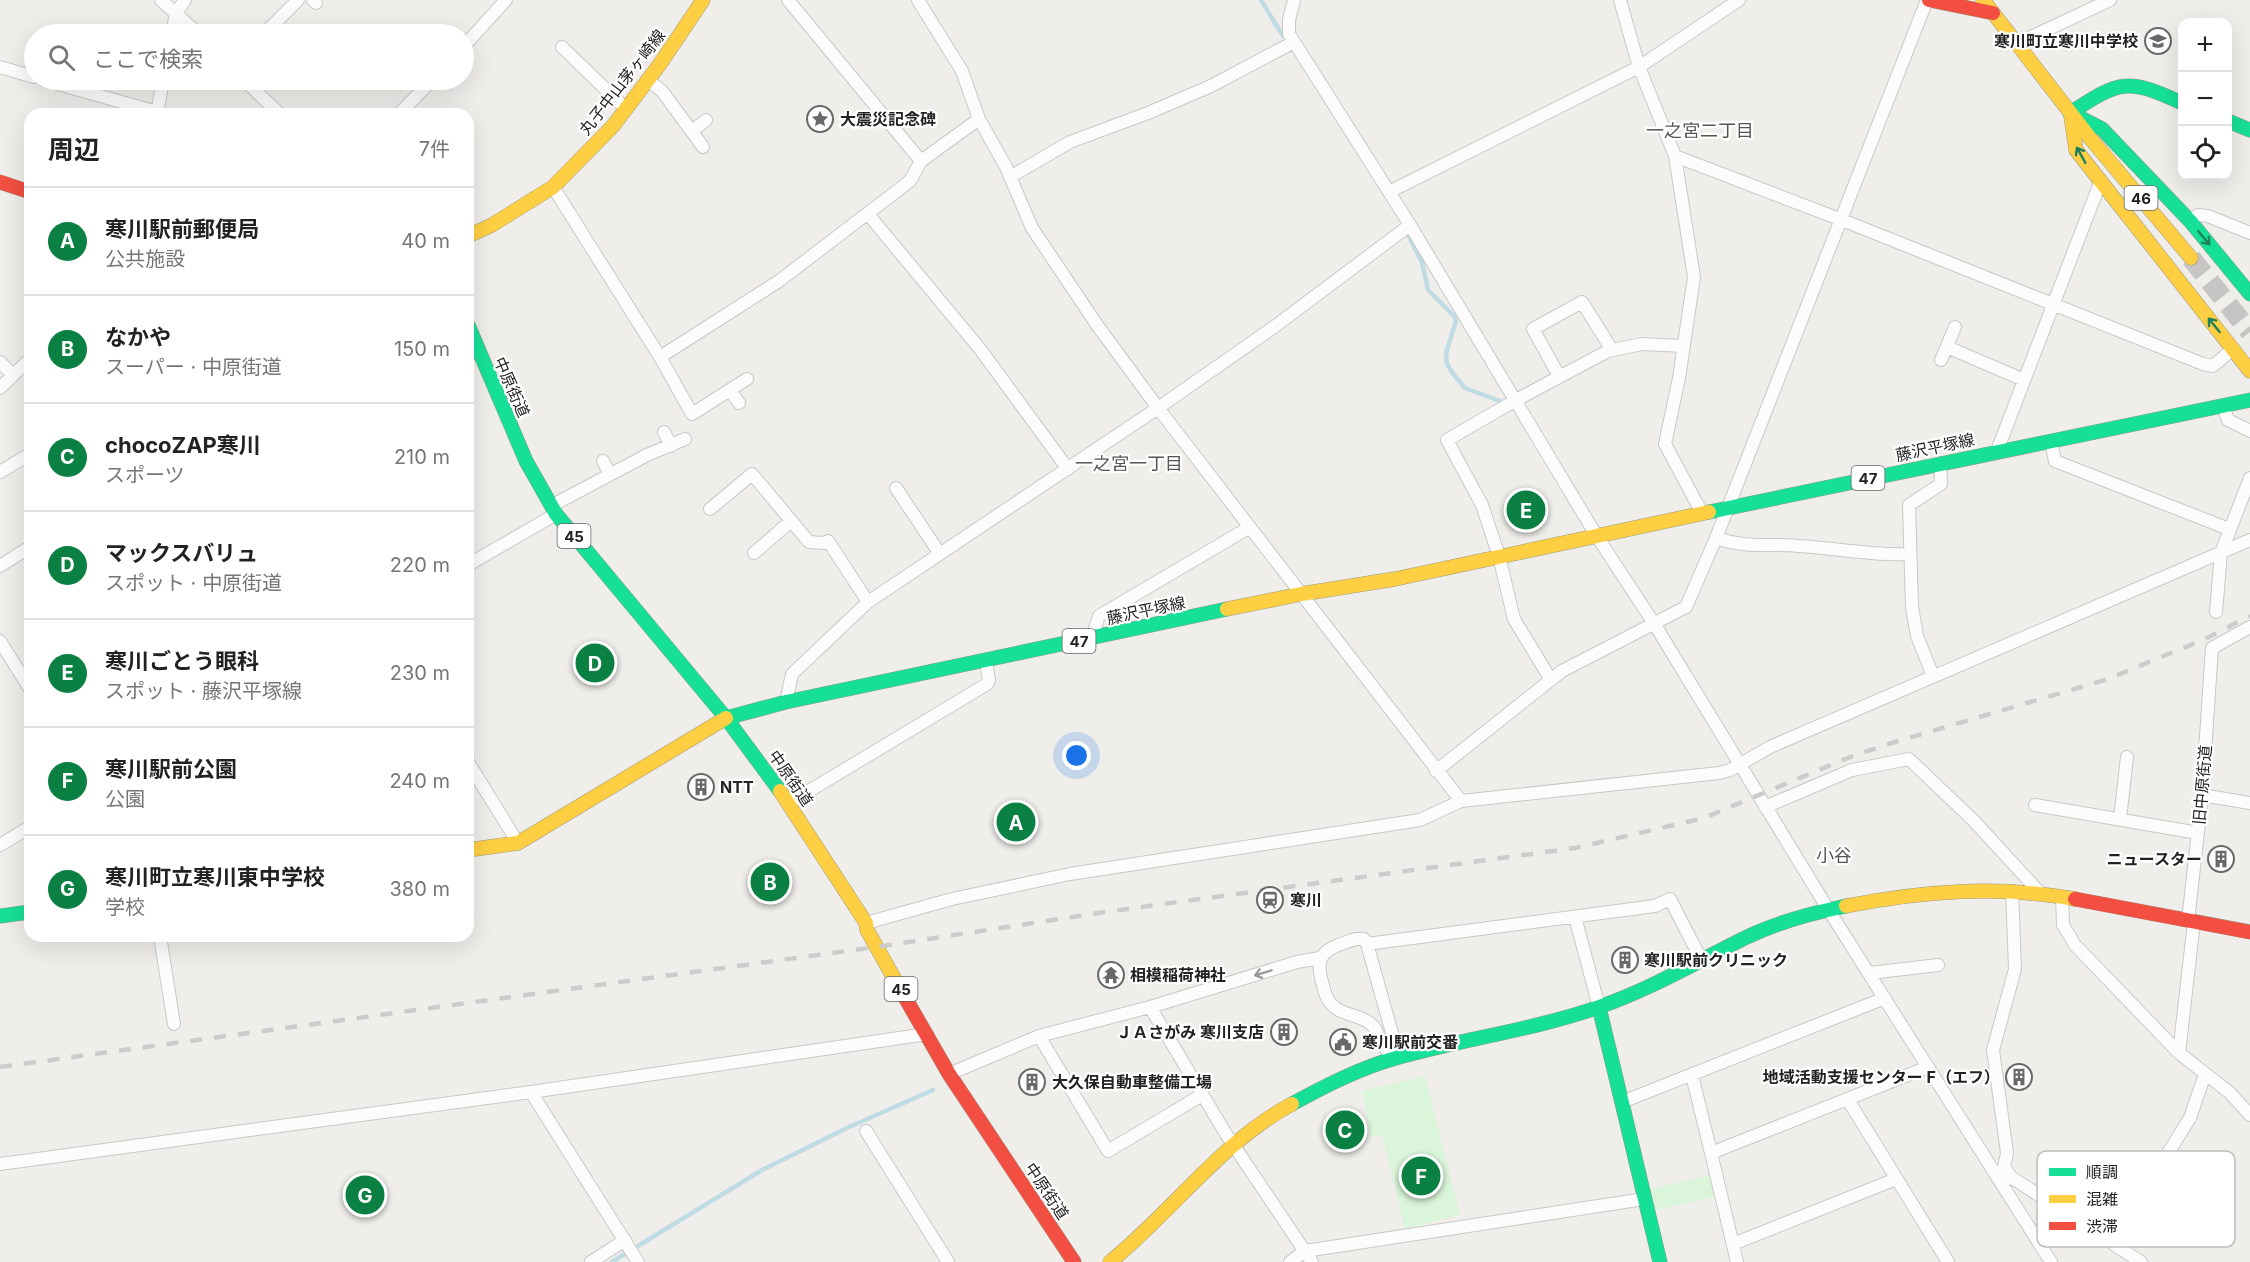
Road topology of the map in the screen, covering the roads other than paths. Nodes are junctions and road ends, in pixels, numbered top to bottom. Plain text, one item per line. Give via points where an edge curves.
1 (161, 0) edge
2 (185, 0) edge
3 (298, 0) edge
4 (506, 0) edge
5 (703, 0) edge
6 (788, 0) edge
7 (918, 0) edge
8 (1294, 0) edge
9 (1620, 0) edge
10 (1739, 0) edge
11 (1928, 0) edge
12 (1983, 0) edge
13 (2110, 0) edge
14 (176, 13) junction
15 (1993, 13) junction
16 (174, 24) edge
17 (188, 24) edge
18 (277, 24) edge
19 (474, 35) edge
20 (1294, 42) junction
21 (2016, 44) junction
22 (582, 46) dead end
23 (562, 47) dead end
24 (572, 57) junction
25 (0, 67) edge
26 (1639, 67) junction
27 (24, 74) edge
28 (648, 80) junction
29 (78, 90) edge
30 (161, 90) edge
31 (255, 90) edge
32 (422, 90) edge
33 (2178, 101) edge
34 (140, 108) edge
35 (158, 108) edge
36 (274, 108) edge
37 (405, 108) edge
38 (626, 109) junction
39 (2070, 113) junction
40 (979, 119) junction
41 (706, 120) dead end
42 (2232, 123) edge
43 (2250, 130) edge
44 (692, 131) junction
45 (703, 147) dead end
46 (1675, 156) junction
47 (921, 161) junction
48 (1010, 177) junction
49 (0, 182) edge
50 (2100, 183) junction
51 (553, 187) junction
52 (24, 190) edge
53 (1389, 192) junction
54 (868, 214) junction
55 (1842, 220) junction
56 (2190, 221) junction
57 (1410, 225) junction
58 (474, 233) edge
59 (2250, 233) edge
60 (2191, 258) tunnel mouth
61 (2250, 294) edge
62 (2053, 304) junction
63 (1955, 327) dead end
64 (1684, 346) junction
65 (1947, 347) junction
66 (2233, 349) junction
67 (1612, 350) junction
68 (660, 357) junction
69 (475, 360) edge
70 (1941, 360) dead end
71 (0, 362) edge
72 (24, 365) edge
73 (2250, 371) edge
74 (13, 375) junction
75 (1559, 376) junction
76 (747, 379) dead end
77 (2024, 380) junction
78 (0, 388) edge
79 (730, 390) junction
80 (2250, 400) edge
81 (739, 403) dead end
82 (1510, 403) junction
83 (2223, 406) junction
84 (1158, 408) junction
85 (2250, 431) edge
86 (664, 432) dead end
87 (685, 440) dead end
88 (2051, 442) junction
89 (671, 446) junction
90 (1997, 451) junction
91 (24, 458) edge
92 (603, 461) dead end
93 (1940, 463) junction
94 (1068, 469) junction
95 (0, 472) edge
96 (610, 474) junction
97 (2250, 478) edge
98 (896, 488) dead end
99 (1728, 508) junction
100 (710, 509) dead end
101 (554, 510) junction
102 (1701, 513) junction
103 (791, 521) junction
104 (1250, 527) junction
105 (2229, 529) junction
106 (1596, 535) junction
107 (1716, 538) junction
108 (2250, 540) edge
109 (24, 551) edge
110 (754, 553) dead end
111 (2221, 553) junction
112 (940, 554) junction
113 (1909, 554) junction
114 (1492, 558) junction
115 (474, 561) edge
116 (0, 566) edge
117 (1301, 594) junction
118 (868, 602) junction
119 (2216, 612) dead end
120 (1655, 625) junction
121 (2250, 627) edge
122 (1092, 638) junction
123 (0, 641) edge
124 (986, 661) junction
125 (1933, 676) junction
126 (24, 679) edge
127 (1551, 680) junction
128 (786, 702) junction
129 (726, 718) junction
130 (2127, 757) dead end
131 (1740, 765) junction
132 (1436, 771) junction
133 (474, 772) edge
134 (2202, 795) junction
135 (1461, 801) junction
136 (789, 803) junction
137 (2250, 803) edge
138 (2035, 805) dead end
139 (1766, 807) junction
140 (2120, 819) junction
141 (24, 831) edge
142 (2198, 833) junction
143 (518, 843) junction
144 (0, 845) edge
145 (474, 849) edge
146 (2012, 891) junction
147 (2041, 894) junction
148 (2062, 897) junction
149 (1828, 909) junction
150 (24, 913) edge
151 (0, 916) edge
152 (1575, 916) junction
153 (2191, 921) junction
154 (866, 923) junction
155 (2250, 932) edge
156 (161, 942) edge
157 (1367, 944) junction
158 (1320, 958) junction
159 (1702, 961) junction
160 (1938, 965) dead end
161 (1870, 973) junction
162 (1885, 998) junction
163 (1150, 1007) junction
164 (1599, 1007) junction
165 (174, 1024) dead end
166 (927, 1034) junction
167 (1039, 1036) junction
168 (2179, 1053) junction
169 (1394, 1058) junction
170 (1928, 1067) junction
171 (950, 1074) junction
172 (1692, 1074) junction
173 (2205, 1074) junction
174 (531, 1092) junction
175 (1202, 1095) junction
176 (1848, 1100) junction
177 (1622, 1102) junction
178 (2250, 1115) edge
179 (866, 1131) dead end
180 (1234, 1145) junction
181 (2169, 1151) edge
182 (1711, 1153) junction
183 (0, 1164) edge
184 (1896, 1179) junction
185 (2006, 1180) junction
186 (1644, 1199) junction
187 (2037, 1199) edge
188 (2037, 1238) edge
189 (627, 1243) junction
190 (1733, 1244) junction
191 (2042, 1247) edge
192 (2118, 1247) edge
193 (2125, 1247) edge
194 (2123, 1250) junction
195 (1308, 1257) edge
196 (637, 1260) edge
197 (591, 1262) edge
198 (948, 1262) edge
199 (1074, 1262) edge
200 (1110, 1262) edge
201 (1290, 1262) edge
202 (1660, 1262) edge
203 (1737, 1262) edge
204 (1948, 1262) edge
205 (2050, 1262) edge
206 (2141, 1262) edge

1 - 14 street
2 - 14 street
3 - 18 street
4 - 19 street
5 - 28 main road, 丸子中山茅ヶ崎線
6 - 47 street
7 - 40 street via 962,71
8 - 20 street via 1289,34
9 - 26 street
10 - 26 street
11 - 15 main road
11 - 55 street
12 - 15 main road, 46
13 - 21 street
14 - 16 street
14 - 17 street
15 - 21 main road, 46
20 - 48 street via 1211,86 1070,142
20 - 53 street
21 - 39 main road, 46
22 - 24 street
23 - 24 street
24 - 38 street
25 - 27 street
26 - 46 street
26 - 53 street
28 - 38 main road, 丸子中山茅ヶ崎線
28 - 44 street via 662,91
29 - 34 street
30 - 35 street
31 - 36 street
32 - 37 street
33 - 39 main road via 2140,86 2122,84
38 - 51 main road, 丸子中山茅ヶ崎線
50 -> 39 main road via 2076,150
39 - 56 main road via 2102,129
39 - 60 main road, 46
40 - 47 street
40 - 48 street
41 - 44 street
42 - 43 main road
44 - 45 street
46 - 55 street
46 - 64 street via 1694,277
47 - 54 street via 910,181
48 - 84 street via 1032,228 1096,325
49 - 52 main road
50 - 62 street
66 -> 50 main road
51 - 58 main road, 丸子中山茅ヶ崎線
51 - 68 street
53 - 57 street
54 - 68 street via 779,282
54 - 94 street via 980,349
55 - 62 street
55 - 99 street
56 - 59 street via 2198,215 2208,216
56 -> 61 main road
57 - 82 street
57 - 84 street
62 - 66 street via 2204,364 2213,366
62 - 77 street
63 - 65 street
64 - 67 street via 1642,344
64 - 102 street via 1665,444
65 - 70 street
65 - 77 street
66 - 73 main road
67 - 75 street
67 - 75 street via 1582,302 1533,328
68 - 79 street via 693,414
69 - 101 main road, 中原街道 / 45
71 - 74 street
72 - 74 street
74 - 78 street
75 - 82 street
76 - 79 street
77 - 90 street
79 - 81 street
80 - 83 main road, 藤沢平塚線 / 47
82 - 106 street
82 - 114 street via 1447,440 1482,505
83 - 85 street via 2228,420
83 - 88 main road, 藤沢平塚線 / 47
84 - 94 street
84 - 104 street
86 - 89 street
87 - 89 street
88 - 90 main road, 藤沢平塚線 / 47
88 - 105 street via 2055,460
89 - 96 street
90 - 93 main road, 藤沢平塚線 / 47
91 - 95 street
92 - 96 street
93 - 99 main road, 藤沢平塚線 / 47
93 - 113 street via 1941,484 1909,505
94 - 112 street
96 - 101 street
97 - 105 street
98 - 112 street
99 - 102 main road, 藤沢平塚線 / 47
99 - 107 street
100 - 103 street via 752,474
101 - 115 street
101 - 129 main road, 中原街道 / 45
102 - 106 main road, 藤沢平塚線 / 47
103 - 110 street
103 - 118 street via 809,542 828,541
104 - 117 street
104 - 122 street via 1100,616
105 - 111 street
106 - 114 main road, 藤沢平塚線 / 47
106 - 120 street
107 - 113 street via 1757,546 1797,545
107 - 120 street via 1686,607
108 - 111 street
109 - 116 street
111 - 119 street
111 - 125 street
112 - 118 street
113 - 125 street via 1917,636
114 - 117 main road, 藤沢平塚線 / 47
114 - 127 street via 1514,620
117 - 122 main road, 藤沢平塚線 / 47
117 - 132 street
118 - 128 street via 792,674
120 - 127 street
120 - 131 street
121 - 134 street, 旧中原街道 via 2212,648
122 - 124 main road, 藤沢平塚線 / 47
123 - 126 street
124 - 128 main road, 藤沢平塚線 / 47
124 - 136 street via 987,684
125 - 131 street via 1770,747
127 - 132 street
128 - 129 main road, 藤沢平塚線 / 47
129 - 136 main road, 中原街道 / 45
129 - 143 main road, 藤沢平塚線
130 - 140 street
131 - 135 street via 1719,773
131 - 139 street
132 - 135 street
133 - 143 street
134 - 137 street
134 - 142 street, 旧中原街道
135 - 154 street via 1420,820 1070,874 952,899
136 - 154 main road, 中原街道 / 45
138 - 140 street
139 - 147 street via 1852,770 1909,759 1974,821
139 - 149 street
140 - 142 street
141 - 144 street
142 - 153 street, 旧中原街道
143 - 145 main road
146 - 147 main road
146 - 149 main road via 1940,891
146 - 185 street via 2014,969 1993,1050 2007,1153
147 - 148 main road
148 - 153 main road
148 - 168 street via 2063,925 2075,945
149 - 159 main road via 1749,936
149 - 161 street
150 - 151 main road
152 - 157 street
152 - 159 street via 1655,906 1670,899
152 - 164 street
153 - 155 main road
153 - 168 street, 旧中原街道
154 - 166 main road, 中原街道 / 45
156 - 165 street
157 - 158 street via 1364,939 1356,939 1326,951
157 - 169 street via 1394,1040
158 -> 163 street
158 - 169 street via 1320,976 1329,1002 1374,1026 1381,1044
159 - 164 main road
160 - 161 street
161 - 162 street
162 - 170 street
162 - 172 street
163 - 167 street
163 - 175 street
164 - 169 main road
164 - 177 main road
166 - 171 main road, 中原街道 / 45
166 - 174 street
167 - 171 street
167 - 175 street via 1108,1151
168 - 173 street
169 - 180 main road via 1333,1082 1283,1109
170 - 176 street
170 - 185 street
171 - 199 main road, 中原街道 / 45
172 - 177 street
172 - 182 street
173 - 178 street
173 - 181 street via 2190,1118
174 - 183 street
174 - 189 street
175 - 180 street
176 - 182 street
176 - 184 street
177 - 186 main road
179 - 198 street
180 - 195 street
180 - 200 main road via 1140,1238
182 - 190 street
184 - 190 street
184 - 204 street
185 - 187 street
185 - 188 street
186 - 195 street
186 - 202 main road
189 - 196 street
189 - 197 street
190 - 203 street
191 - 205 street
192 - 194 street
193 - 194 street
194 - 206 street
195 - 201 street

